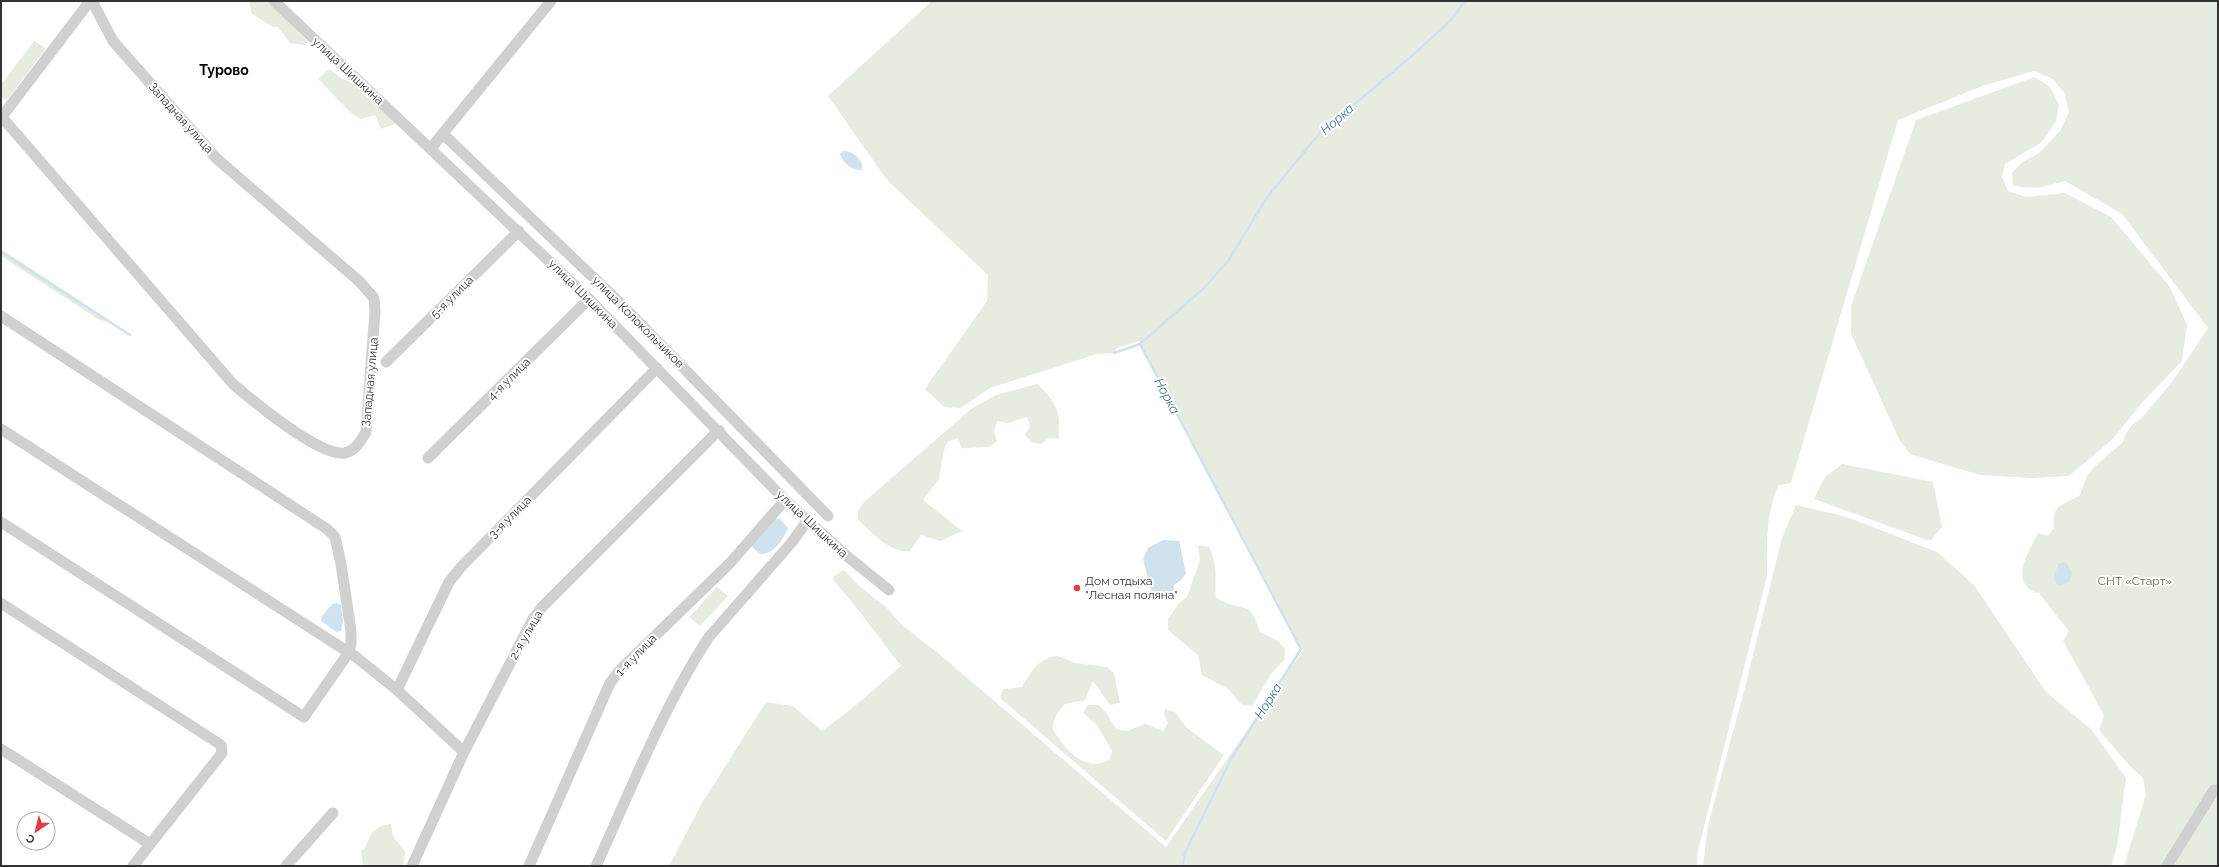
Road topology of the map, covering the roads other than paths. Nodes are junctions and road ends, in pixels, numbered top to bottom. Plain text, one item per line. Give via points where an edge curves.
1 (91, 1) edge
2 (274, 1) edge
3 (551, 1) edge
4 (1, 117) edge
5 (443, 134) junction
6 (431, 148) junction
7 (519, 231) junction
8 (589, 300) junction
9 (1, 316) edge
10 (386, 362) dead end
11 (657, 368) junction
12 (1, 429) edge
13 (718, 430) junction
14 (428, 458) dead end
15 (785, 500) junction
16 (828, 516) dead end
17 (807, 521) junction
18 (1, 522) edge
19 (889, 590) dead end
20 (1, 603) edge
21 (349, 652) junction
22 (397, 690) junction
23 (1, 749) edge
24 (464, 752) junction
25 (2214, 790) dead end
26 (333, 813) dead end
27 (150, 844) junction
28 (133, 866) edge
29 (286, 866) edge
30 (412, 866) edge
31 (529, 866) edge
32 (596, 866) edge
33 (2167, 866) edge

1 - 4 street
1 - 4 street, Западная улица via 113,41 216,158 359,281 374,298 366,432 354,448 346,453 327,450 278,419 233,384
2 - 6 street, улица Шишкина
3 - 5 street
5 - 6 street
5 - 16 street, улица Колокольчиков via 619,302
6 - 7 street, улица Шишкина
7 - 8 street, улица Шишкина
7 - 10 street, 5-я улица
8 - 11 street, улица Шишкина
8 - 14 street, 4-я улица
9 - 21 street via 327,529 334,537 341,564 351,631
11 - 13 street, улица Шишкина
11 - 22 street, 3-я улица via 460,567 449,582
12 - 21 street
13 - 15 street, улица Шишкина
13 - 24 street, 2-я улица via 542,607
15 - 17 street, улица Шишкина
15 - 31 street, 1-я улица via 730,563 610,682
17 - 19 street, улица Шишкина
17 - 32 street via 792,542 709,637 670,707
18 - 21 street via 304,717
20 - 27 street via 221,745 222,753
21 - 22 street
22 - 24 street
23 - 27 street
24 - 30 street, 2-я улица
25 - 33 street
26 - 29 street
27 - 28 street

